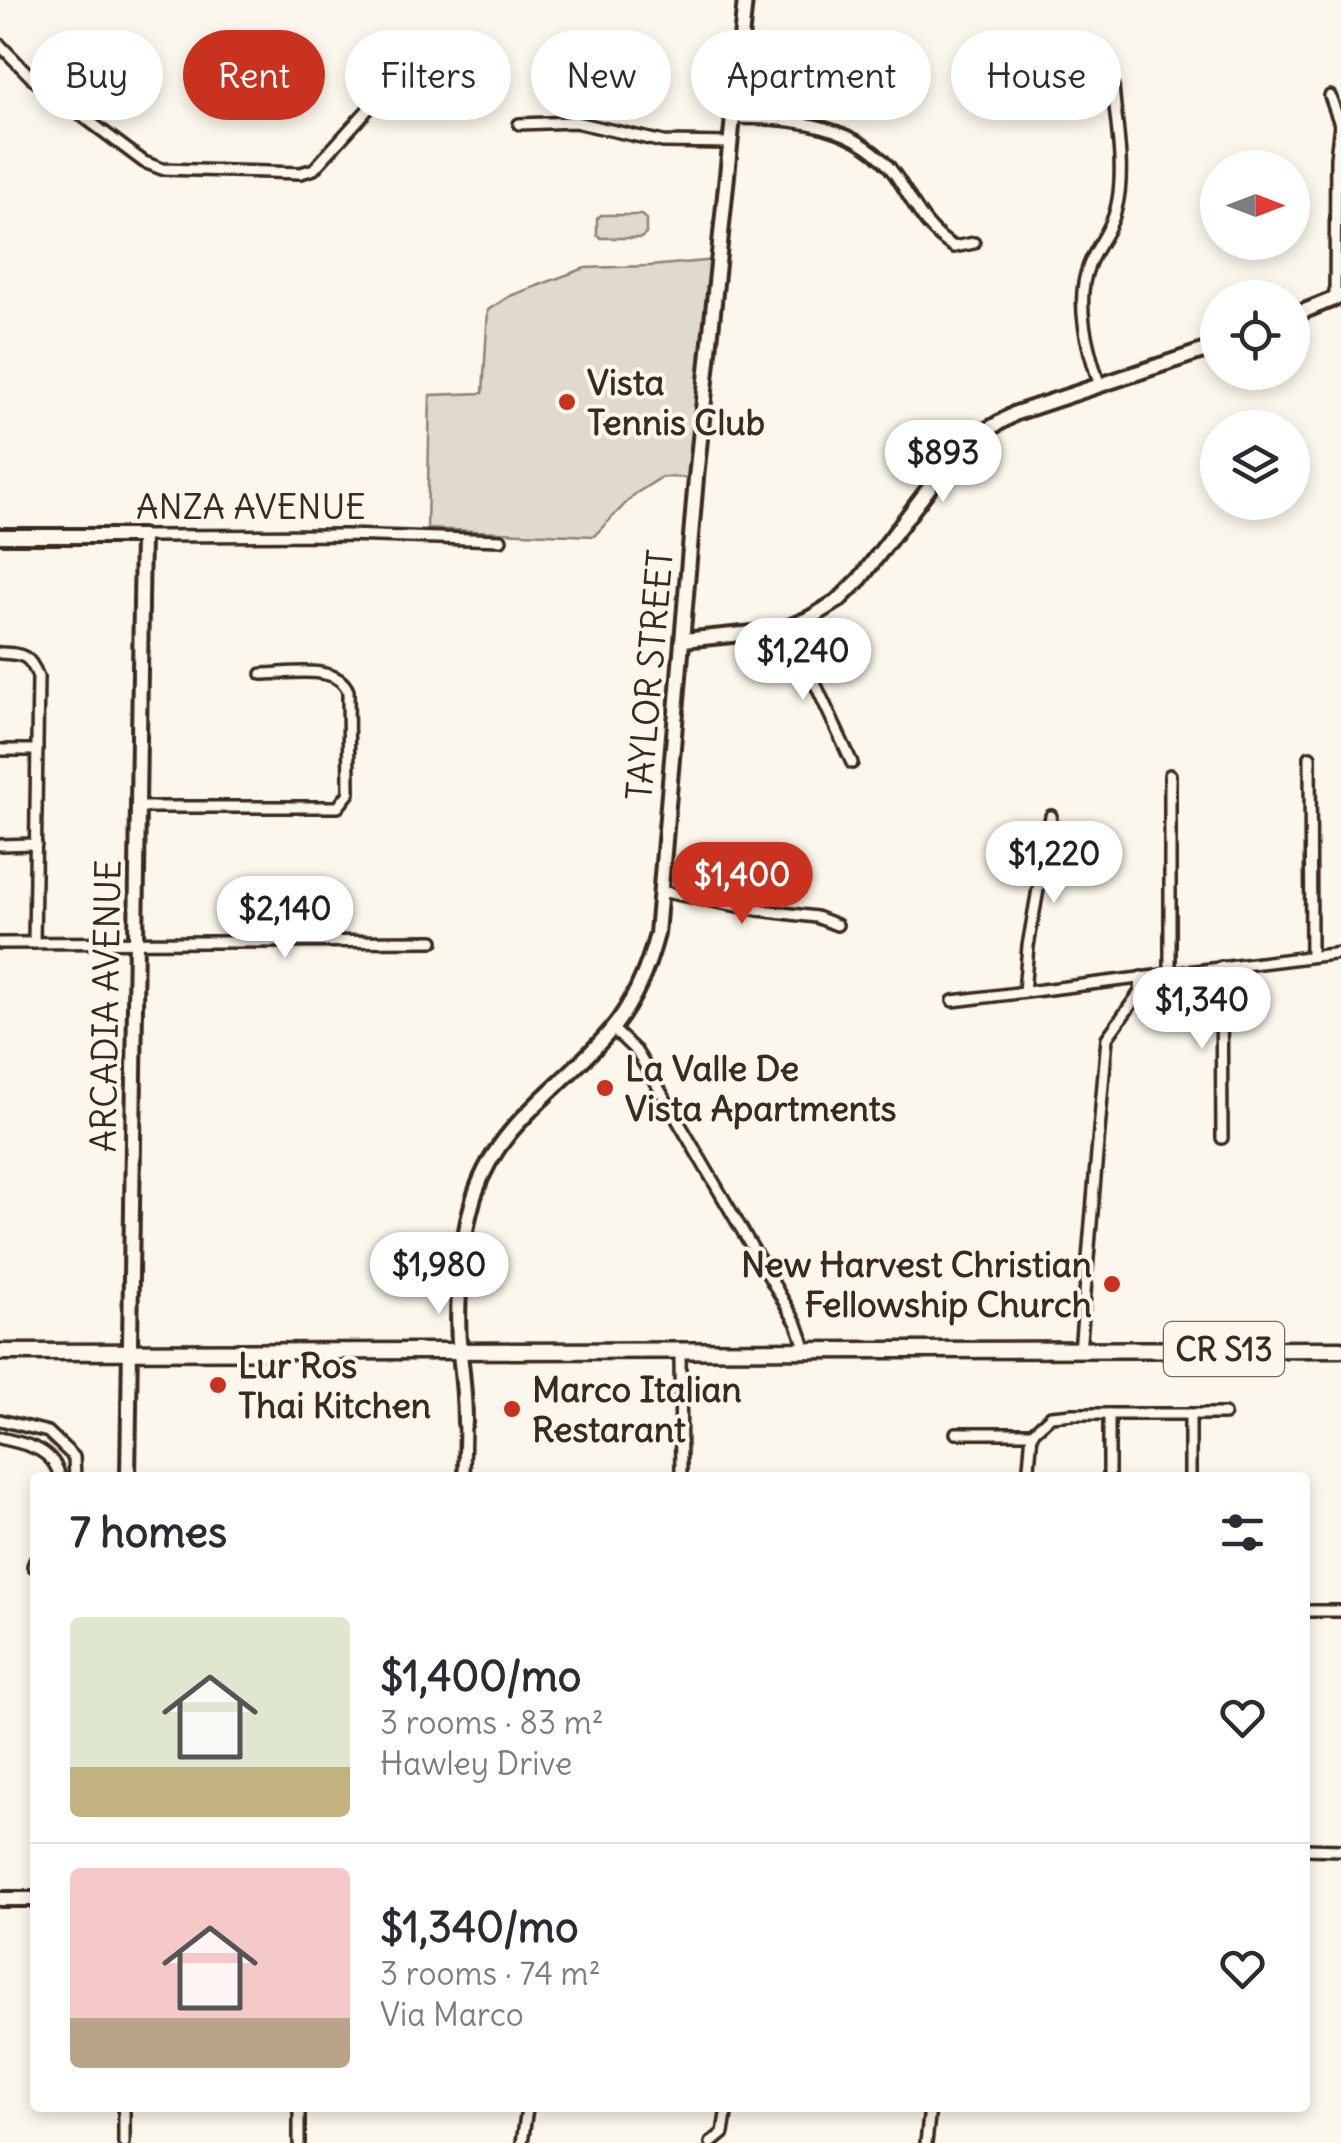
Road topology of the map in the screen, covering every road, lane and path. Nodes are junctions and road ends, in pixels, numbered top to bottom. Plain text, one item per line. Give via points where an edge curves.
1 (745, 0) edge
2 (742, 30) edge
3 (0, 45) edge
4 (1330, 96) dead end
5 (357, 120) edge
6 (734, 120) edge
7 (758, 120) edge
8 (1116, 120) edge
9 (518, 124) dead end
10 (732, 142) junction
11 (974, 242) dead end
12 (1338, 297) edge
13 (1310, 309) edge
14 (1200, 352) edge
15 (1100, 386) junction
16 (0, 536) edge
17 (142, 536) junction
18 (501, 540) dead end
19 (790, 626) junction
20 (683, 640) junction
21 (0, 653) edge
22 (262, 674) dead end
23 (0, 750) edge
24 (37, 750) junction
25 (1310, 757) dead end
26 (852, 762) dead end
27 (1170, 775) dead end
28 (138, 807) junction
29 (1051, 816) dead end
30 (0, 844) edge
31 (36, 844) junction
32 (660, 891) junction
33 (837, 925) dead end
34 (433, 941) dead end
35 (0, 943) edge
36 (34, 943) junction
37 (136, 943) junction
38 (1341, 953) edge
39 (1312, 954) junction
40 (1221, 967) junction
41 (1170, 974) junction
42 (1141, 977) junction
43 (1024, 992) junction
44 (952, 1001) dead end
45 (613, 1028) junction
46 (1222, 1138) dead end
47 (1341, 1349) edge
48 (130, 1350) junction
49 (806, 1351) junction
50 (1080, 1351) junction
51 (0, 1352) edge
52 (460, 1353) junction
53 (680, 1353) junction
54 (1110, 1414) junction
55 (1190, 1414) junction
56 (1224, 1414) dead end
57 (0, 1420) edge
58 (465, 1423) joint
59 (1032, 1432) junction
60 (956, 1433) dead end
61 (0, 1438) edge
62 (58, 1472) edge
63 (75, 1472) edge
64 (128, 1472) edge
65 (464, 1472) edge
66 (681, 1472) edge
67 (1029, 1472) edge
68 (1109, 1472) edge
69 (1190, 1472) edge
70 (1341, 1611) edge
71 (1310, 1612) edge
72 (1310, 1849) edge
73 (1341, 1850) edge
74 (0, 1899) edge
75 (30, 1899) edge
76 (124, 2112) edge
77 (299, 2112) edge
78 (526, 2112) edge
79 (725, 2112) edge
80 (930, 2112) edge
81 (124, 2143) edge
82 (299, 2143) edge
83 (522, 2143) edge
84 (711, 2143) edge
85 (926, 2143) edge

1 - 2 street, TAYLOR STREET
3 - 5 street via 33,79 144,162 162,168 301,173 314,168
4 - 12 street via 1340,124
6 - 10 street, TAYLOR STREET
7 - 11 street via 852,136 894,173 939,239 954,247
8 - 15 street via 1116,208 1083,295
9 - 10 street via 575,122 663,142
10 - 20 street, TAYLOR STREET
12 - 13 street
14 - 15 street
15 - 19 street via 1016,414 980,434 945,468 860,579 839,600
16 - 17 street, ANZA AVENUE
17 - 18 street, ANZA AVENUE
17 - 28 street, ARCADIA AVENUE
19 - 20 street
19 - 26 street
20 - 32 street, TAYLOR STREET
21 - 24 street via 32,659 38,677
22 - 28 street via 332,674 344,682 345,801 338,807
23 - 24 street
24 - 31 street
25 - 39 street
27 - 41 street
28 - 37 street, ARCADIA AVENUE
29 - 43 street
30 - 31 street
31 - 36 street
32 - 33 street
32 - 45 street, TAYLOR STREET via 651,956
34 - 37 street
35 - 36 street
36 - 37 street
37 - 48 street, ARCADIA AVENUE
38 - 39 street
39 - 40 street
40 - 41 street
40 - 46 street
41 - 42 street
42 - 43 street
42 - 50 street via 1140,992 1107,1038
43 - 44 street
45 - 49 street via 654,1080 797,1324
45 - 52 street, TAYLOR STREET via 505,1136 476,1191 462,1246
47 - 50 main road, CR S13
48 - 51 main road, CR S13
48 - 52 main road, CR S13
48 - 64 street, ARCADIA AVENUE
49 - 50 main road, CR S13
49 - 53 main road, CR S13
52 - 53 main road, CR S13
52 - 58 street, TAYLOR STREET
53 - 66 street
54 - 55 street
54 - 59 street via 1051,1416
54 - 68 street
55 - 56 street
55 - 69 street
57 - 63 street via 48,1432 74,1458
58 - 65 street
59 - 60 street
59 - 67 street
61 - 62 street via 37,1446
70 - 71 street
72 - 73 street
74 - 75 street
76 - 81 street
77 - 82 street
78 - 83 street
79 - 84 street via 722,2133
80 - 85 street

